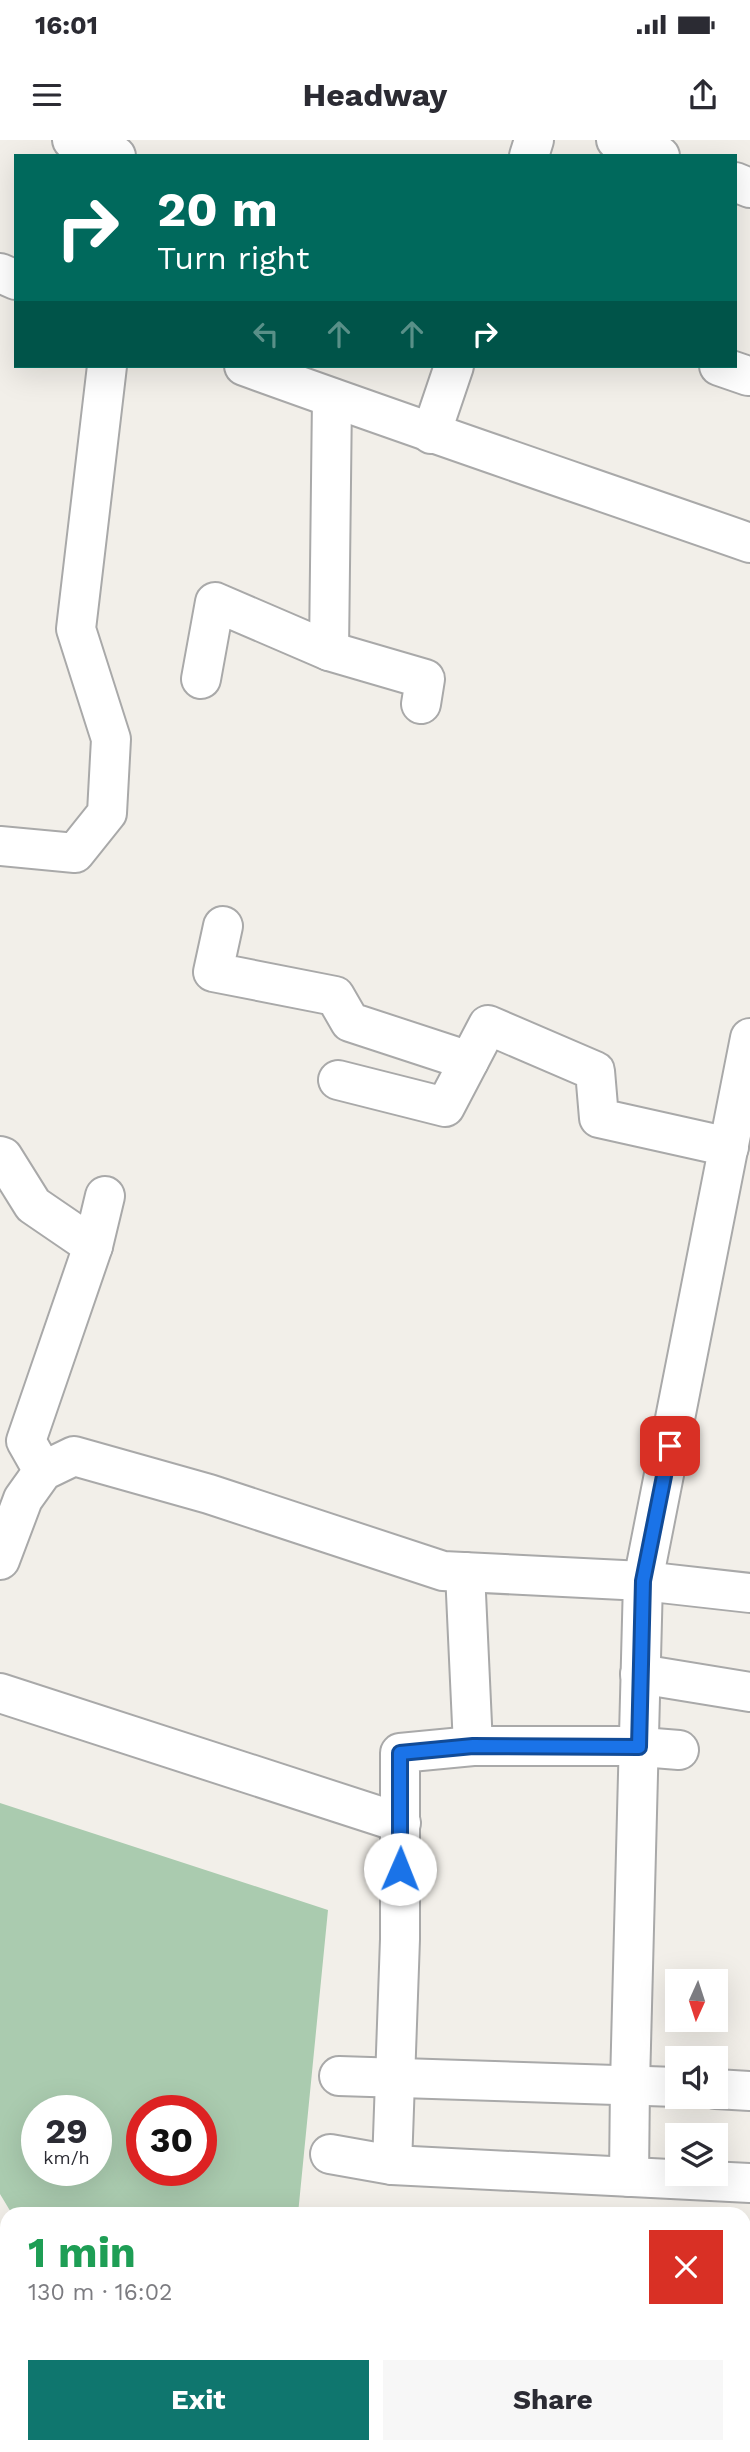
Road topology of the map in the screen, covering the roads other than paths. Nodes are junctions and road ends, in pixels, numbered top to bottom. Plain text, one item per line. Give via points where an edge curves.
1 (72, 140) edge
2 (616, 140) edge
3 (110, 154) edge
4 (654, 154) edge
5 (107, 368) edge
6 (250, 368) edge
7 (453, 368) edge
8 (332, 398) junction
9 (431, 434) junction
10 (750, 543) edge
11 (329, 652) junction
12 (201, 679) dead end
13 (421, 704) dead end
14 (0, 846) edge
15 (223, 926) dead end
16 (750, 1038) edge
17 (469, 1060) junction
18 (338, 1080) dead end
19 (729, 1147) junction
20 (0, 1156) edge
21 (105, 1196) dead end
22 (93, 1246) junction
23 (43, 1471) junction
24 (0, 1560) edge
25 (464, 1572) junction
26 (643, 1581) junction
27 (750, 1593) edge
28 (640, 1674) junction
29 (750, 1692) edge
30 (0, 1693) edge
31 (473, 1746) junction
32 (639, 1747) junction
33 (678, 1750) dead end
34 (401, 1823) junction
35 (339, 2076) dead end
36 (396, 2078) junction
37 (630, 2084) junction
38 (665, 2086) edge
39 (728, 2090) edge
40 (750, 2091) edge
41 (330, 2154) dead end
42 (393, 2165) junction
43 (629, 2177) junction
44 (750, 2183) edge

1 - 3 street
2 - 4 street
5 - 14 street via 76,628 111,739 107,813 75,853
6 - 8 street
7 - 9 street
8 - 9 street
8 - 11 street
9 - 10 street
11 - 12 street via 215,602
11 - 13 street via 425,679
15 - 17 street via 213,972 335,996 351,1022
16 - 19 street
17 - 18 street via 445,1108
17 - 19 street via 488,1025 595,1070 599,1118
19 - 26 street
20 - 22 street via 33,1205
21 - 22 street
22 - 23 street via 26,1441
23 - 24 street via 23,1499
23 - 25 street via 74,1456 209,1494 443,1571
25 - 26 street
25 - 31 street
26 - 27 street
26 - 28 street
28 - 29 street
28 - 32 street
30 - 34 street
31 - 32 street
31 - 34 street via 400,1753
32 - 33 street
32 - 37 street
34 - 36 street
35 - 36 street
36 - 37 street
36 - 42 street
37 - 38 street
37 - 43 street
39 - 40 street
41 - 42 street
42 - 43 street
43 - 44 street

